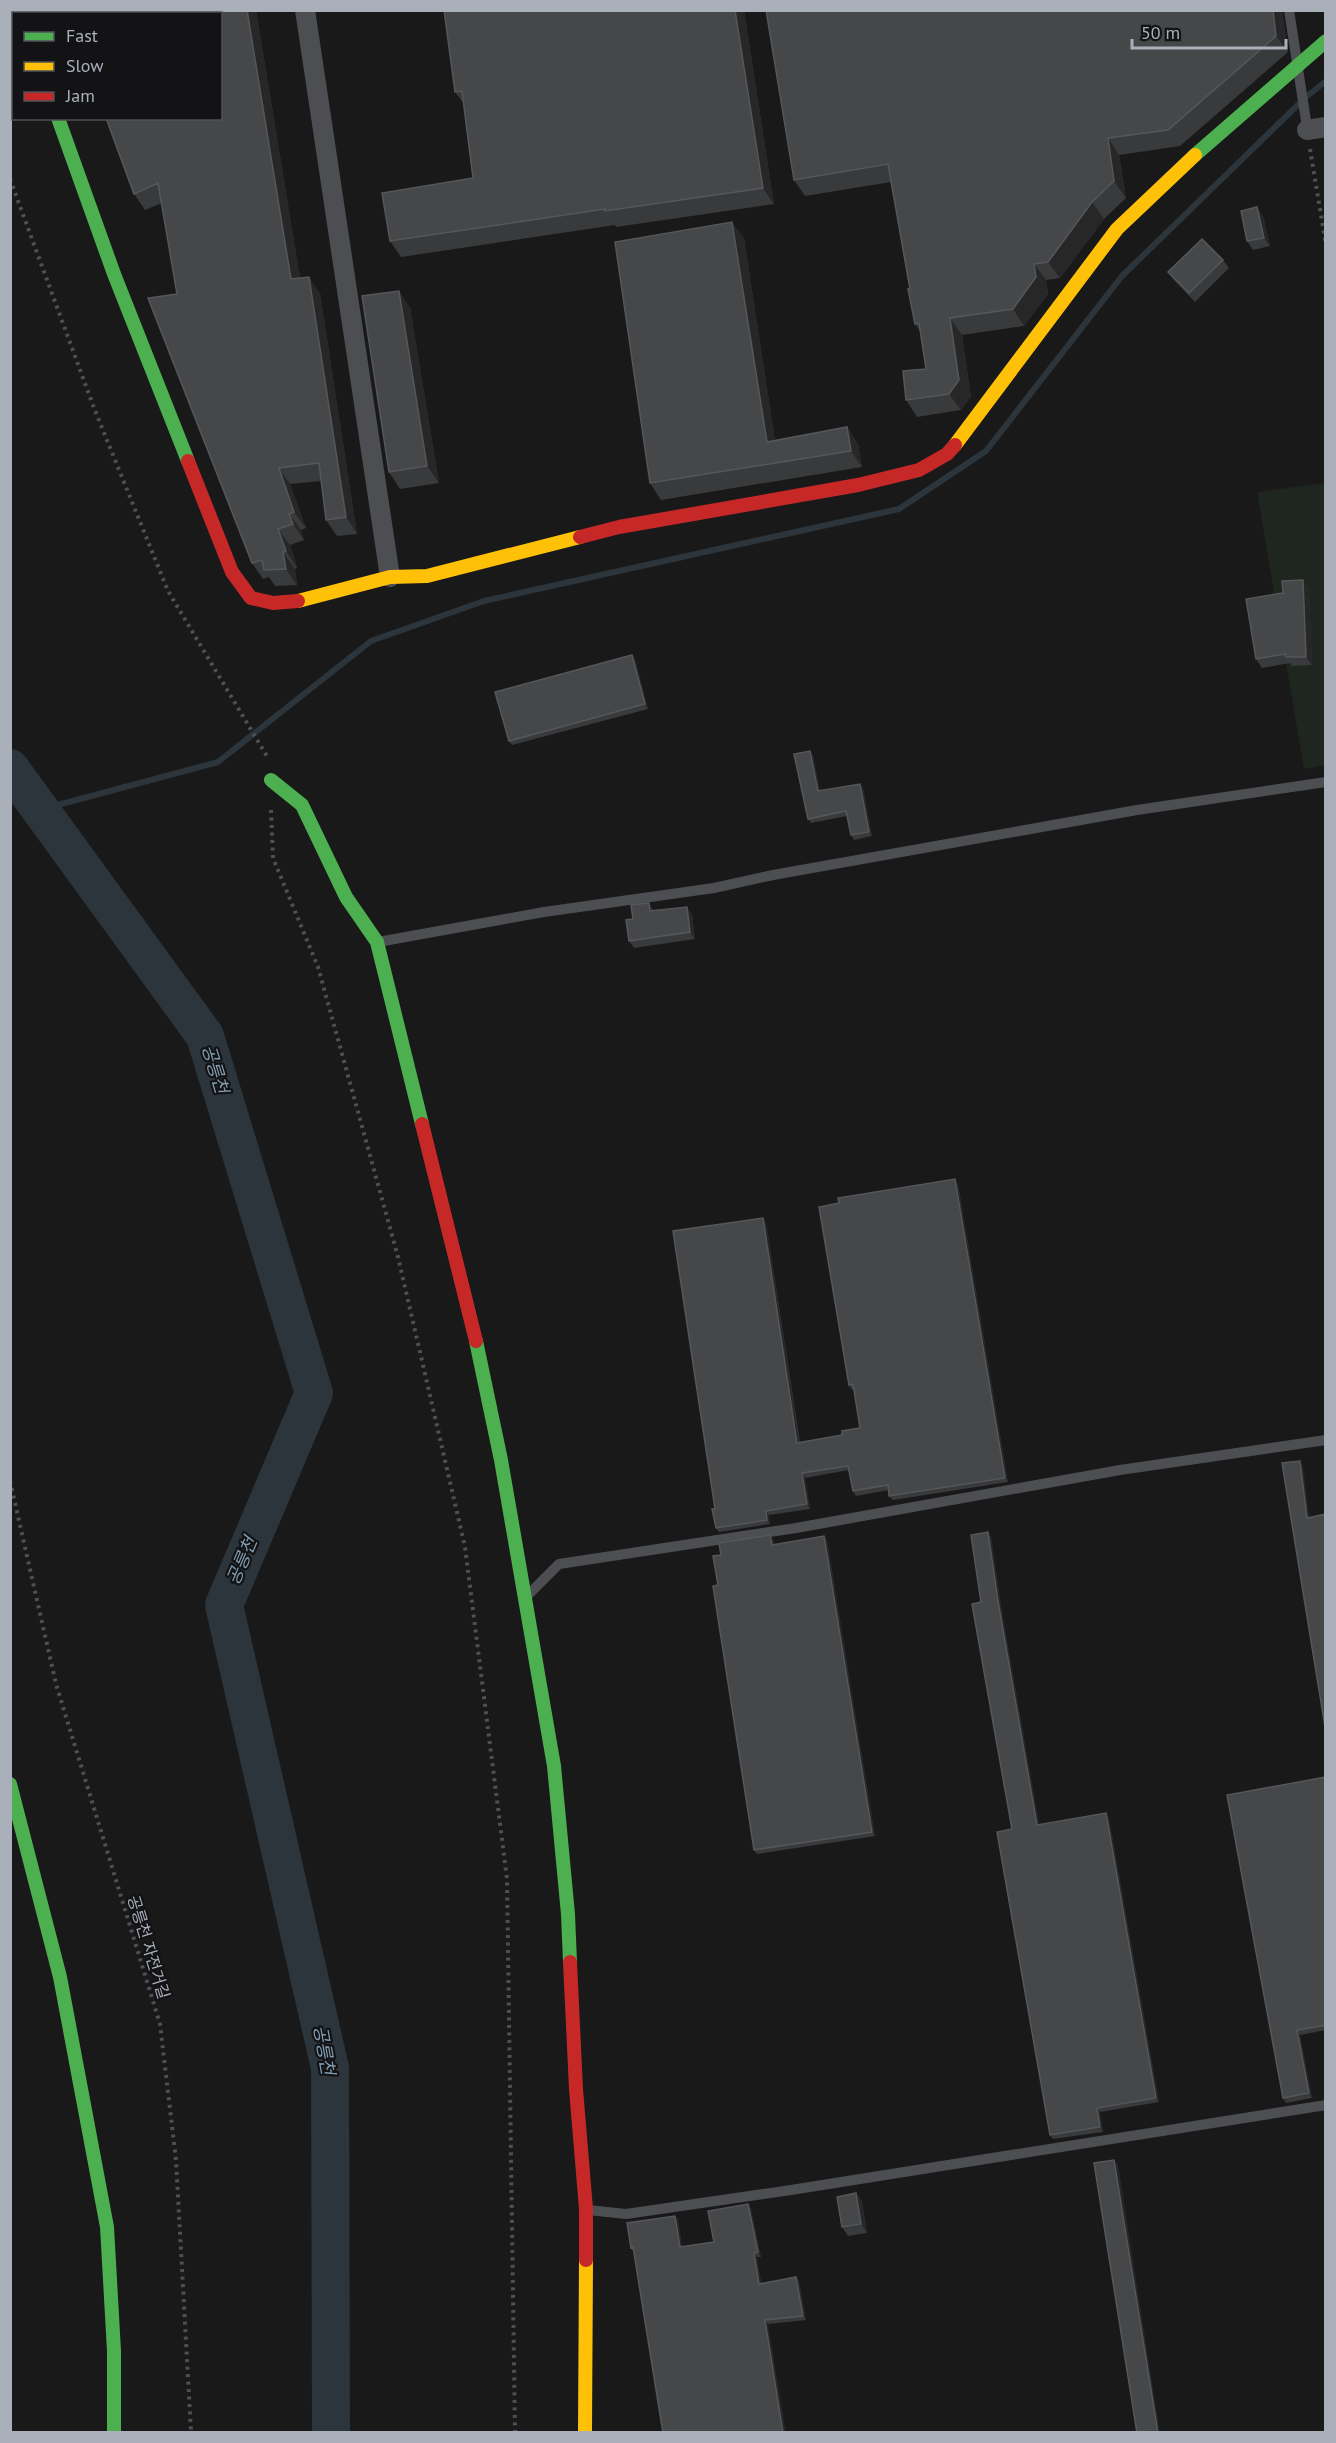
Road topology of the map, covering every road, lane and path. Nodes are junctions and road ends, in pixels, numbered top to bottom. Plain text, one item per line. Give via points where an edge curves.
1 (305, 10) edge
2 (1289, 10) edge
3 (1326, 41) edge
4 (1297, 65) junction
5 (59, 120) edge
6 (1313, 126) edge
7 (10, 179) edge
8 (1326, 245) edge
9 (390, 577) junction
10 (272, 780) junction
11 (1326, 782) edge
12 (377, 942) junction
13 (1326, 1440) edge
14 (10, 1481) edge
15 (527, 1597) junction
16 (10, 1784) edge
17 (1326, 2105) edge
18 (586, 2209) junction
19 (114, 2433) edge
20 (191, 2433) edge
21 (515, 2433) edge
22 (585, 2433) edge

1 - 9 street
2 - 4 lane
3 - 4 street
4 - 6 lane
4 - 9 street via 1117,229 966,431 947,454 919,470 858,485 618,527 427,576
5 - 9 street via 114,274 223,550 244,589 251,598 273,603 303,601
6 - 8 path
7 - 10 path via 94,408 168,591 267,756
10 - 12 street via 302,805 346,897
10 - 21 path via 273,858 321,978 398,1257 465,1547 507,1879
11 - 12 lane via 1137,810 714,888 544,912
12 - 15 street via 475,1335
13 - 15 lane via 1120,1470 796,1528 559,1564
14 - 20 path, 공릉천 자전거길 via 56,1684 160,2024 176,2160
15 - 18 street via 554,1766
16 - 19 street via 60,1977 106,2227 114,2351
17 - 18 lane via 626,2214
18 - 22 street

